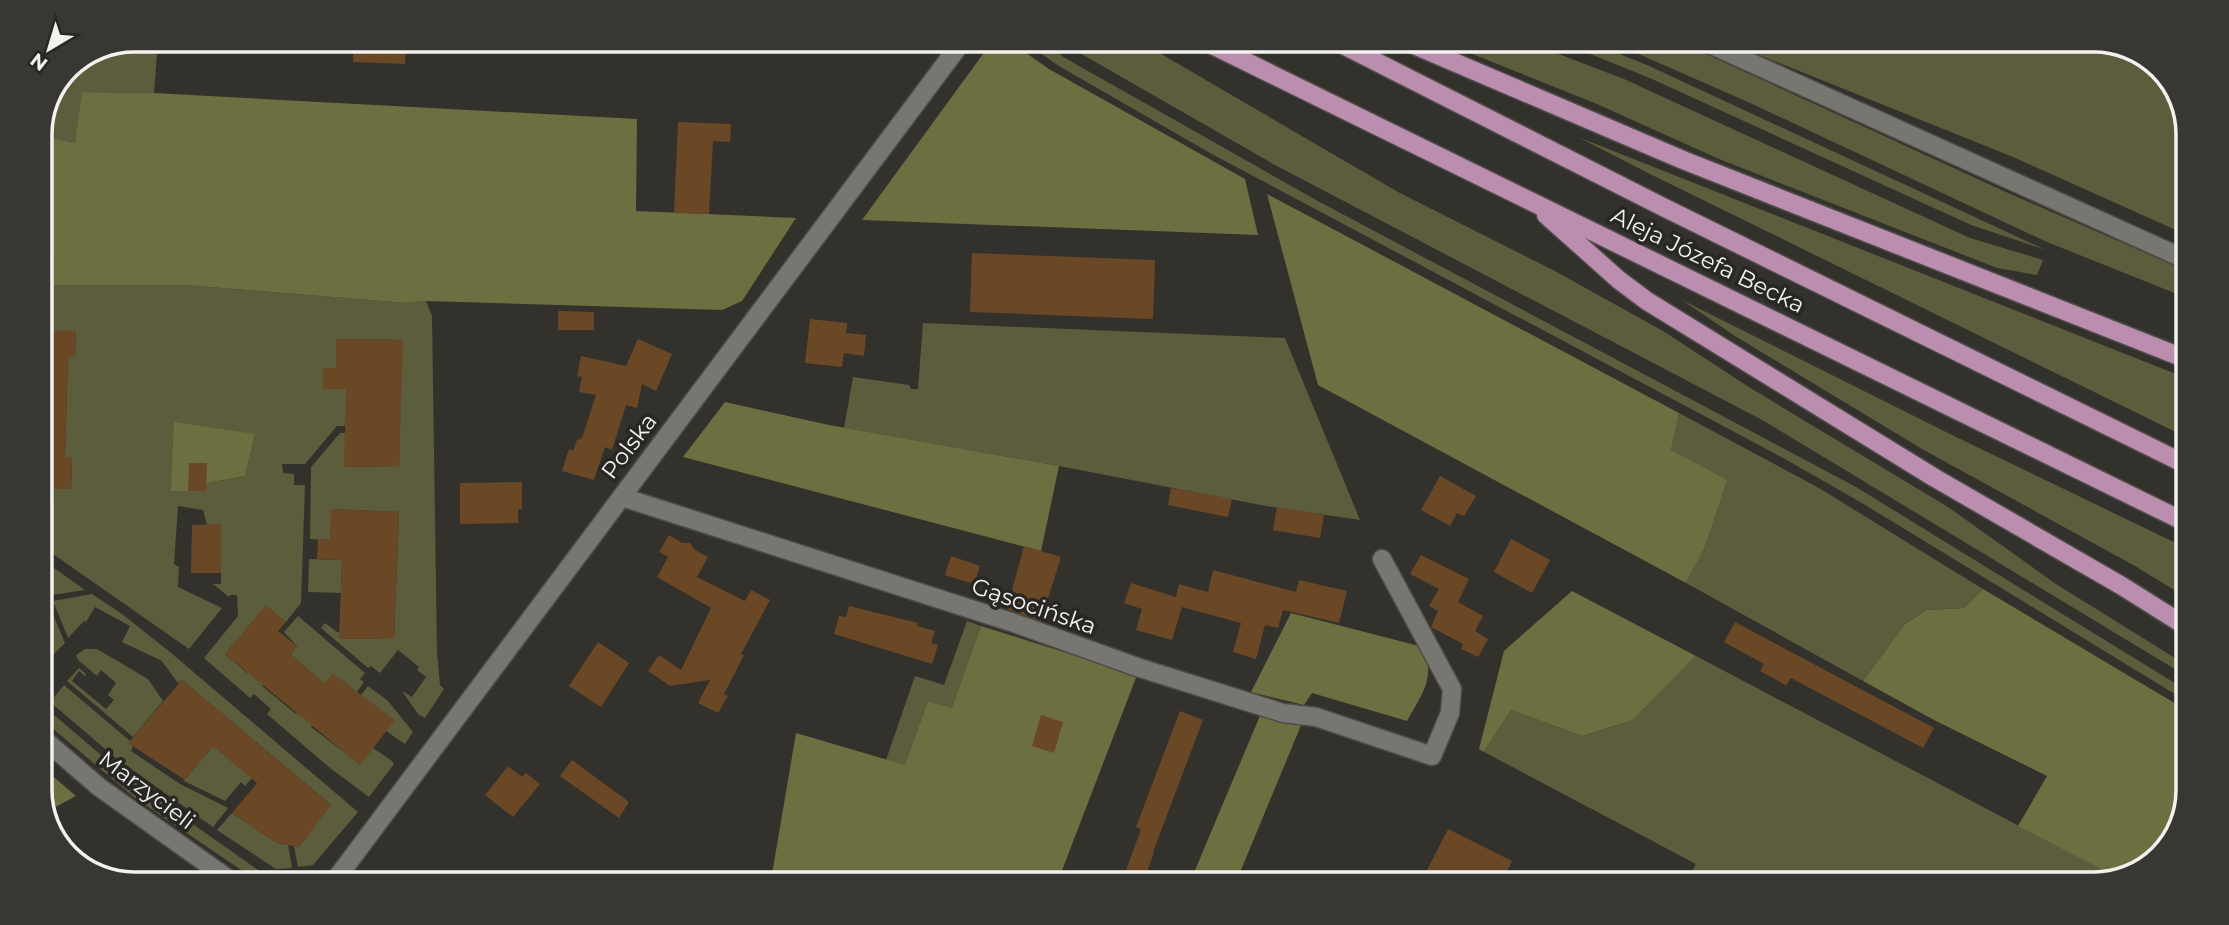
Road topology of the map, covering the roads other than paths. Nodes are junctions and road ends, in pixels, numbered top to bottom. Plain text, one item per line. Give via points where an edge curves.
1 (954, 52) edge
2 (1227, 52) edge
3 (1359, 52) edge
4 (1430, 52) edge
5 (1727, 52) edge
6 (1522, 195) junction
7 (2176, 255) edge
8 (2176, 355) edge
9 (2176, 460) edge
10 (622, 497) junction
11 (2176, 518) edge
12 (1382, 559) dead end
13 (2176, 620) edge
14 (53, 747) edge
15 (219, 872) edge
16 (340, 872) edge

1 - 10 street, Polska
2 - 6 main road, Aleja Józefa Becka
3 - 9 main road, Aleja Józefa Becka
4 - 8 main road via 1683,160
5 - 7 street
6 - 11 main road, Aleja Józefa Becka
6 - 13 main road via 1647,301
10 - 12 street, Gąsocińska via 1137,667 1283,713 1316,717 1432,756 1450,713 1452,689
10 - 16 street, Polska
14 - 15 street, Marzycieli via 99,787

